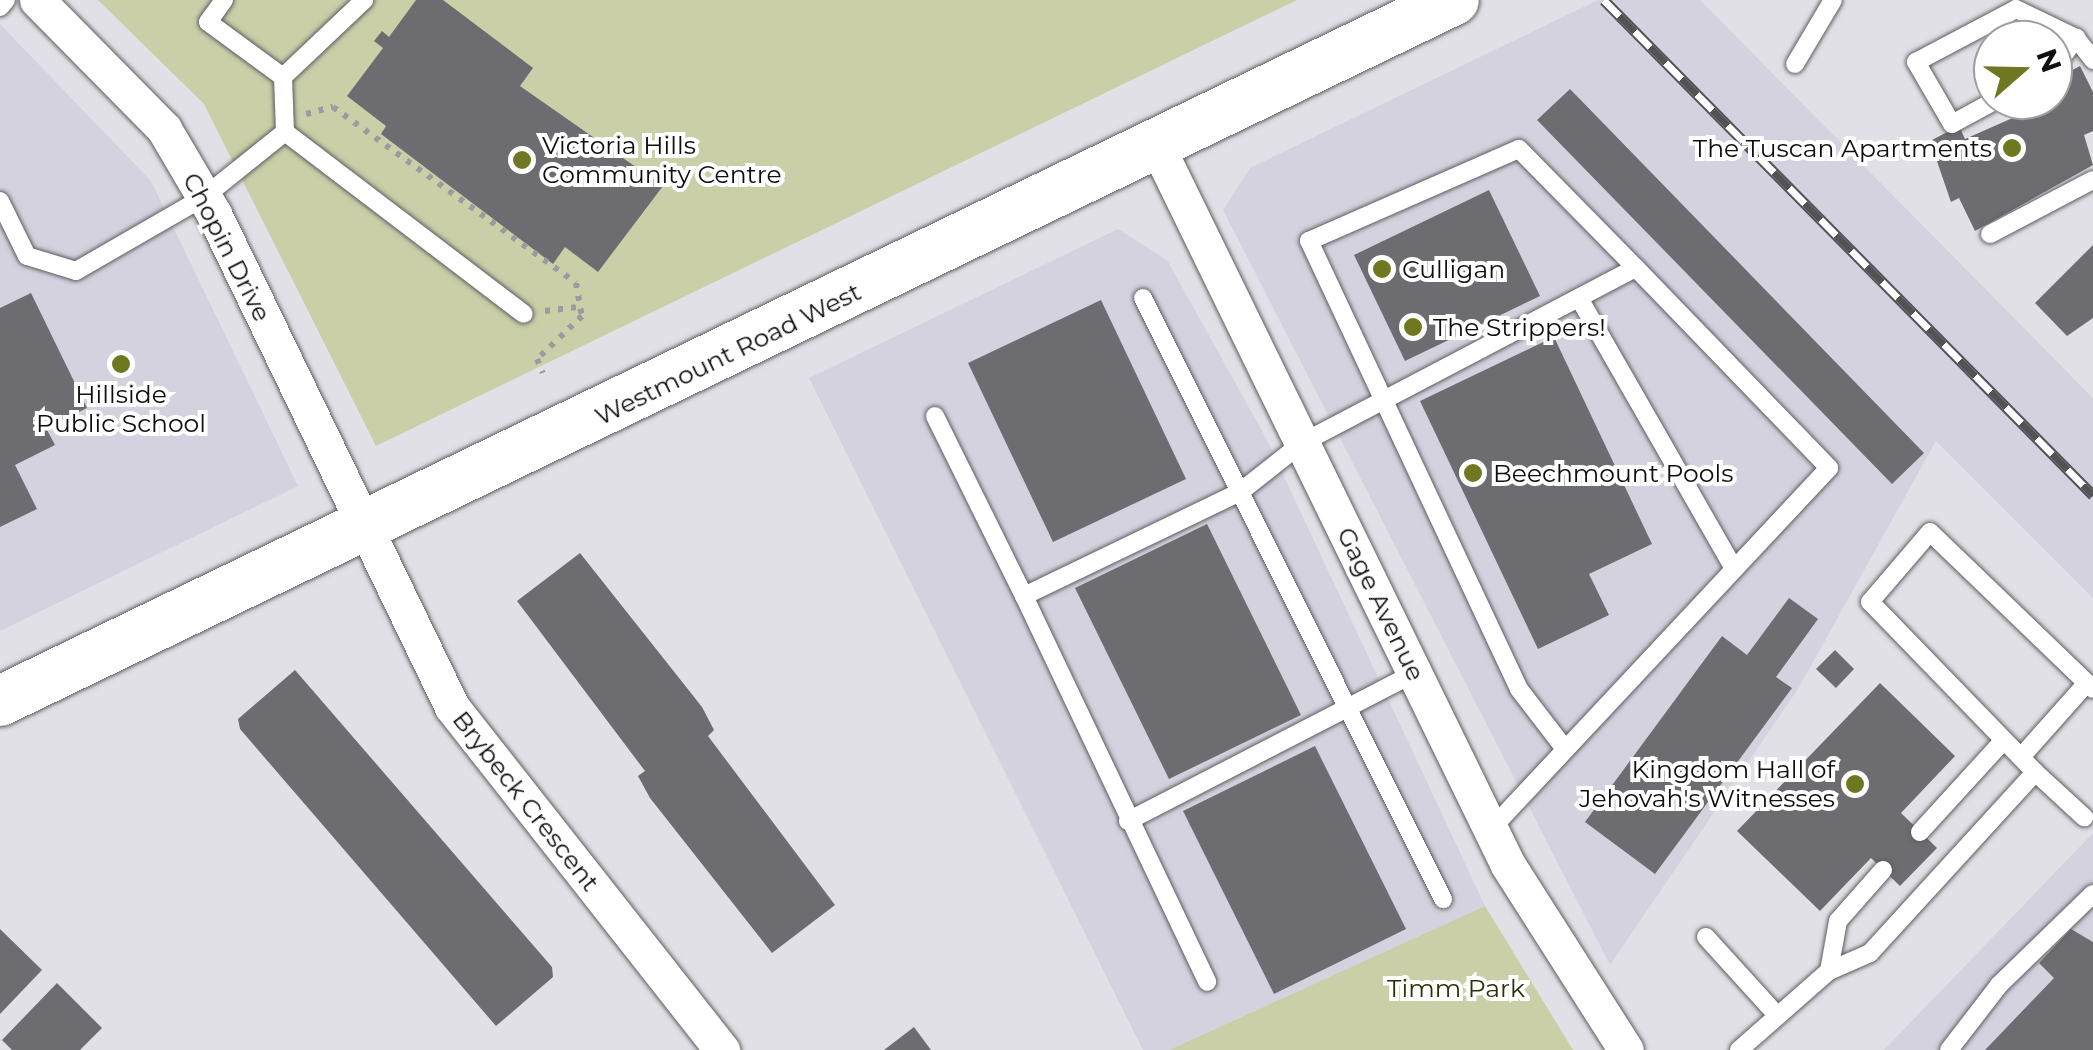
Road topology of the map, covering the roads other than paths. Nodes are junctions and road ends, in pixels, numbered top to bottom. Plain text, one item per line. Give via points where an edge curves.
1 (6, 0) edge
2 (37, 0) edge
3 (224, 0) edge
4 (364, 0) edge
5 (1454, 0) edge
6 (1833, 0) edge
7 (0, 7) edge
8 (1995, 20) edge
9 (2039, 20) edge
10 (1973, 32) edge
11 (2073, 37) edge
12 (2076, 38) junction
13 (2073, 42) edge
14 (2093, 60) edge
15 (1795, 64) dead end
16 (283, 76) junction
17 (1973, 113) edge
18 (285, 132) junction
19 (1156, 146) junction
20 (2093, 180) edge
21 (204, 197) junction
22 (0, 200) edge
23 (1990, 234) dead end
24 (1636, 268) junction
25 (1143, 298) dead end
26 (1579, 298) junction
27 (524, 314) road end
28 (1382, 402) junction
29 (935, 416) dead end
30 (1302, 443) junction
31 (1240, 492) junction
32 (364, 531) junction
33 (1734, 570) junction
34 (1024, 596) junction
35 (1414, 673) junction
36 (2090, 686) edge
37 (0, 701) edge
38 (1349, 713) junction
39 (2003, 741) junction
40 (1565, 749) junction
41 (2021, 758) junction
42 (2036, 772) junction
43 (2084, 817) dead end
44 (1128, 821) junction
45 (1491, 828) junction
46 (1920, 832) dead end
47 (1883, 870) dead end
48 (2093, 894) edge
49 (1443, 899) dead end
50 (1706, 937) dead end
51 (1828, 971) junction
52 (1207, 982) dead end
53 (1774, 1012) junction
54 (722, 1050) edge
55 (1626, 1050) edge
56 (1739, 1050) edge
57 (1949, 1050) edge

1 - 7 lane
2 - 21 street, Chopin Drive via 164,129
3 - 16 lane via 208,22
4 - 16 lane
5 - 19 main road, Westmount Road West
6 - 15 lane
8 - 9 lane via 2016,9
10 - 17 lane via 1916,62 1952,124
11 - 12 lane
12 - 13 lane
12 - 14 lane
16 - 18 lane
18 - 21 lane
18 - 27 lane
19 - 30 street, Gage Avenue
19 - 32 main road, Westmount Road West
20 - 23 lane
21 - 22 lane via 76,271 27,256
21 - 32 street, Chopin Drive
24 - 26 lane
24 - 28 lane via 1519,149 1309,241
24 - 33 lane via 1829,468
25 - 31 lane
26 - 28 lane
26 - 33 lane
28 - 30 lane
28 - 40 lane via 1518,688
29 - 34 lane
30 - 31 lane
30 - 35 street, Gage Avenue
31 - 34 lane
31 - 38 lane
32 - 37 main road, Westmount Road West
32 - 54 street, Brybeck Crescent via 452,707
33 - 40 lane
34 - 44 lane
35 - 38 lane
35 - 45 street, Gage Avenue
36 - 39 lane via 1930,532 1870,602
36 - 41 lane
38 - 44 lane
38 - 49 lane
39 - 41 lane
39 - 46 lane
40 - 45 lane
41 - 42 lane
42 - 43 lane
42 - 51 lane via 1870,953
44 - 52 lane
45 - 55 street, Gage Avenue
47 - 51 lane via 1838,921
48 - 57 lane via 1999,985
50 - 53 lane
51 - 53 lane
53 - 56 lane

